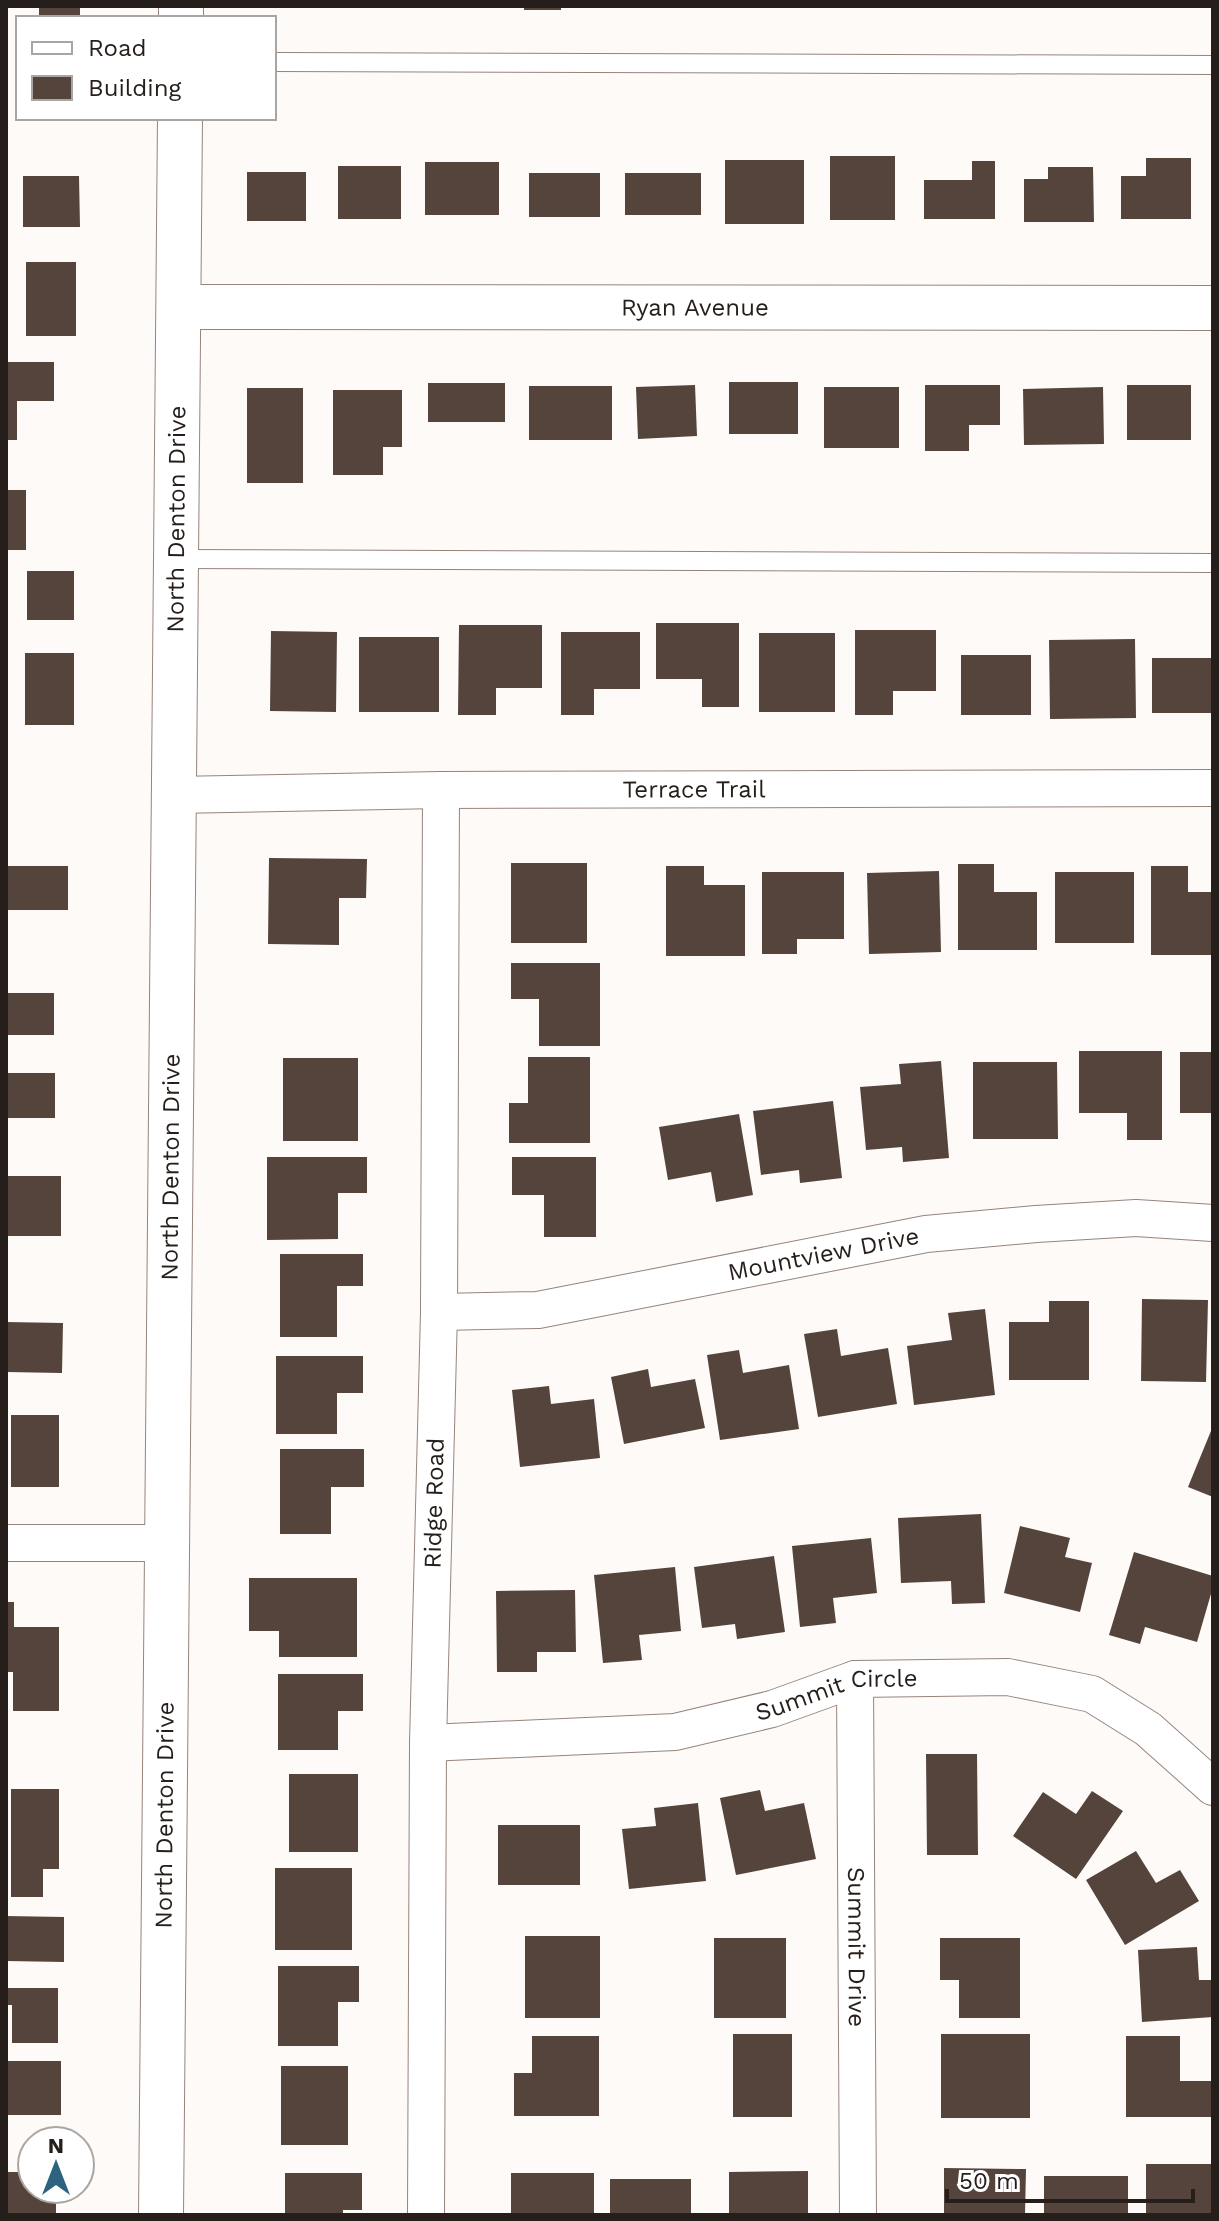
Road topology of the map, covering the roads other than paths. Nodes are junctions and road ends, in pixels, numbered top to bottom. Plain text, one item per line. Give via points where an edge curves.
1 (276, 62) edge
2 (1213, 65) edge
3 (180, 120) edge
4 (179, 307) junction
5 (1213, 308) edge
6 (176, 559) junction
7 (1213, 563) edge
8 (1213, 788) edge
9 (441, 790) junction
10 (174, 795) junction
11 (1213, 1223) edge
12 (439, 1312) junction
13 (6, 1543) edge
14 (167, 1543) junction
15 (855, 1679) junction
16 (428, 1743) junction
17 (1213, 1787) edge
18 (161, 2215) edge
19 (426, 2215) edge
20 (858, 2215) edge

1 - 2 lane
3 - 4 street, North Denton Drive
4 - 5 street, Ryan Avenue
4 - 6 street, North Denton Drive
6 - 7 lane
6 - 10 street, North Denton Drive
8 - 9 street, Terrace Trail
9 - 10 street, Terrace Trail
9 - 12 street, Ridge Road
10 - 14 street, North Denton Drive
11 - 12 street, Mountview Drive via 1136,1218 926,1234 538,1310
12 - 16 street, Ridge Road
13 - 14 street
14 - 18 street, North Denton Drive
15 - 16 street, Summit Circle via 772,1709 675,1732
15 - 17 street, Summit Circle via 1008,1677 1092,1694 1148,1729
15 - 20 street, Summit Drive
16 - 19 street, Ridge Road

